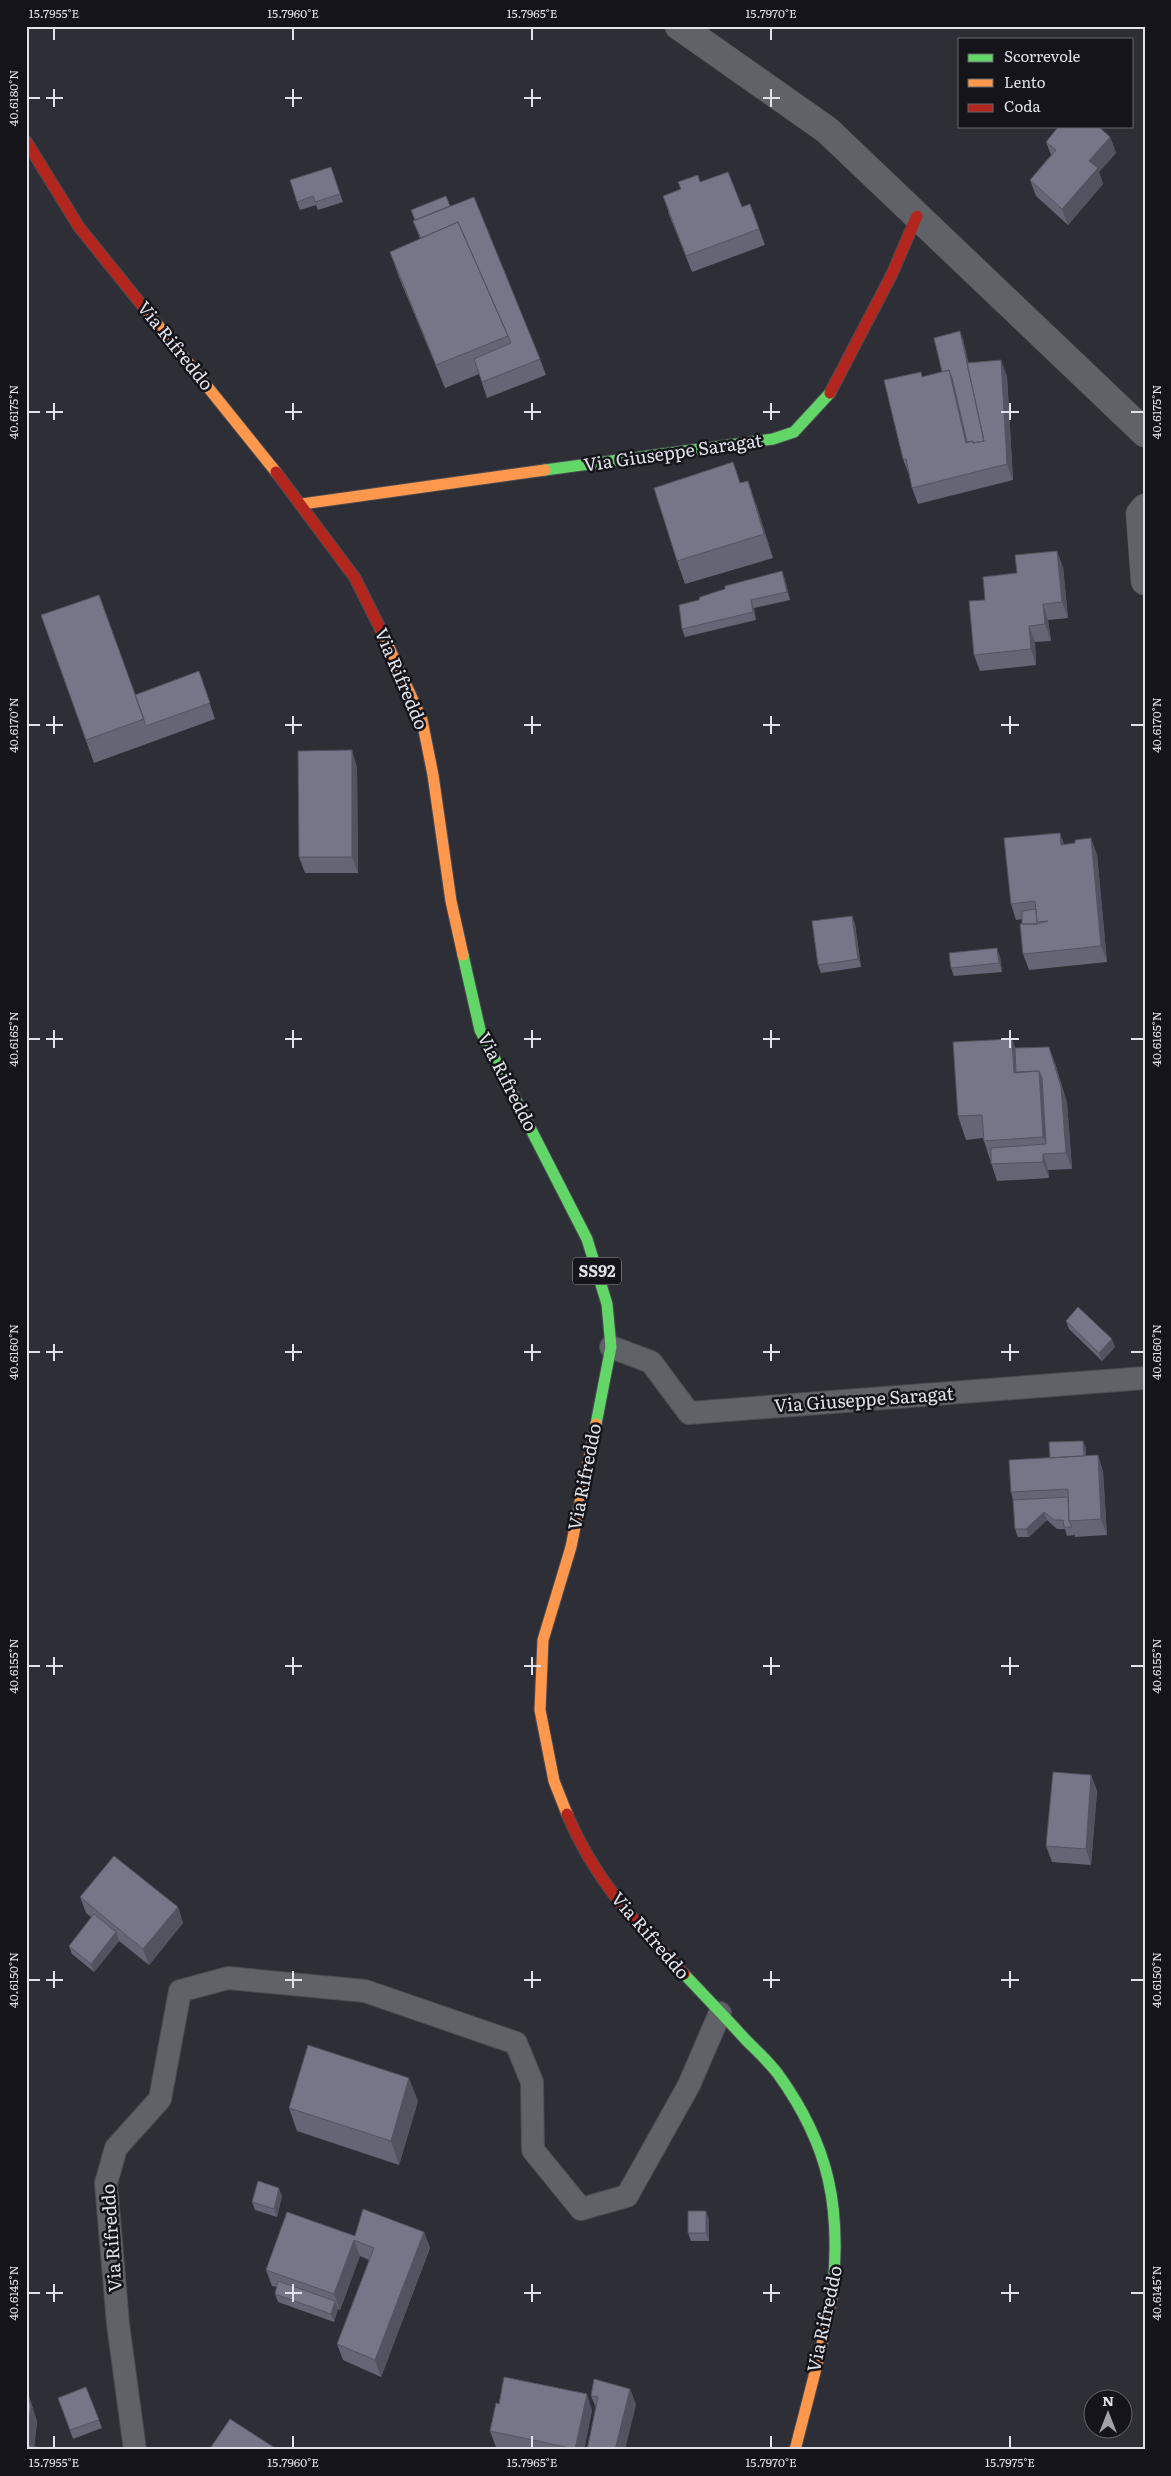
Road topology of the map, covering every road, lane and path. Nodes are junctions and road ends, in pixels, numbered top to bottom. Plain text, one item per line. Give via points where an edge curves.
1 (679, 26) edge
2 (26, 140) edge
3 (918, 216) junction
4 (1145, 433) edge
5 (302, 504) junction
6 (1145, 508) edge
7 (1145, 581) edge
8 (611, 1347) junction
9 (1145, 1378) edge
10 (720, 2013) junction
11 (135, 2450) edge
12 (795, 2450) edge

1 - 3 street via 827,130
2 - 5 main road, Via Rifreddo / SS92 via 79,227
3 - 4 street
3 - 5 main road, Via Giuseppe Saragat via 828,398 794,432 773,439
5 - 8 main road, Via Rifreddo / SS92 via 355,578 422,720 451,901 480,1030 587,1240 607,1304
6 - 7 street via 1140,514
8 - 9 lane, Via Giuseppe Saragat via 651,1362 689,1413
8 - 10 main road, Via Rifreddo / SS92 via 572,1547 543,1640 540,1710 554,1781 580,1847 623,1909
10 - 11 lane, Via Rifreddo via 689,2085 627,2196 581,2209 533,2150 532,2082 516,2043 366,1992 228,1978 180,1992 160,2099 116,2148 106,2183 118,2324
10 - 12 main road, Via Rifreddo / SS92 via 778,2073 796,2099 823,2156 832,2189 838,2256 834,2290

